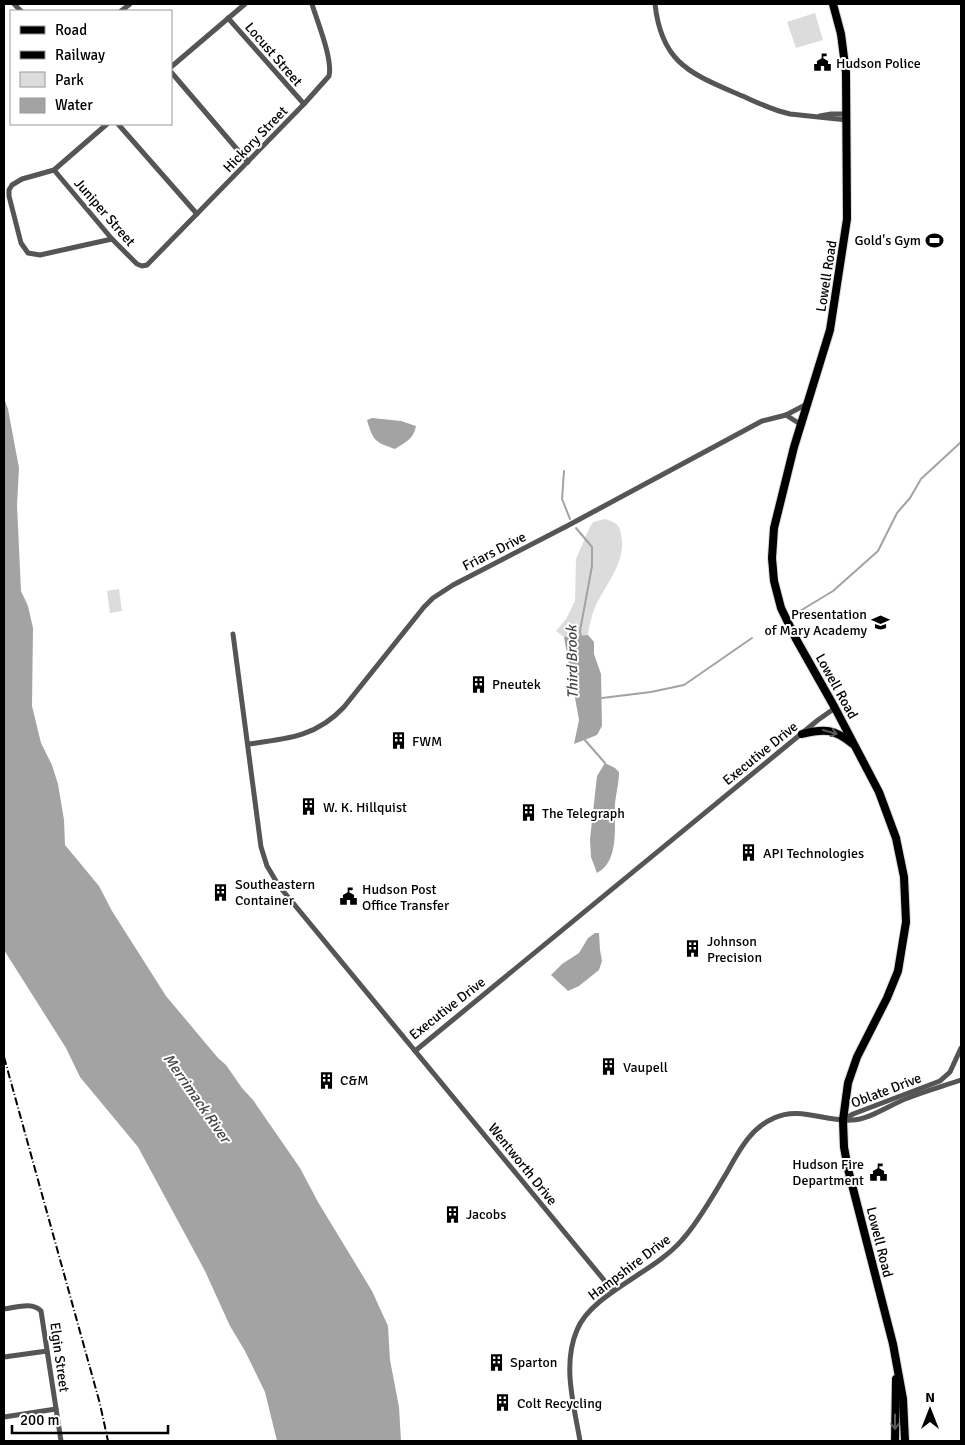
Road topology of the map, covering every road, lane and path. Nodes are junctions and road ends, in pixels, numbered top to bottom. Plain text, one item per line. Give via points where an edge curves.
1 (245, 4) edge
2 (312, 4) edge
3 (655, 4) edge
4 (833, 4) edge
5 (228, 18) junction
6 (172, 66) edge
7 (172, 73) edge
8 (304, 104) junction
9 (847, 117) junction
10 (106, 125) edge
11 (119, 125) edge
12 (248, 162) junction
13 (54, 170) junction
14 (197, 214) junction
15 (112, 239) junction
16 (142, 266) joint
17 (807, 404) junction
18 (786, 415) junction
19 (800, 424) junction
20 (233, 634) dead end
21 (835, 708) junction
22 (802, 734) junction
23 (248, 744) junction
24 (855, 746) junction
25 (961, 1048) edge
26 (415, 1051) junction
27 (950, 1072) junction
28 (961, 1080) edge
29 (954, 1083) junction
30 (843, 1120) junction
31 (614, 1292) junction
32 (4, 1309) edge
33 (47, 1350) junction
34 (4, 1357) edge
35 (897, 1367) junction
36 (56, 1409) junction
37 (4, 1417) edge
38 (61, 1441) edge
39 (580, 1441) edge
40 (895, 1441) edge
41 (905, 1441) edge

1 - 5 street
2 - 8 street, Hickory Street via 330,70 325,81
3 - 9 street via 657,22 666,44 676,59 694,75 779,111 831,119
4 - 9 main road, Lowell Road via 844,57
5 - 6 street
5 - 8 street, Locust Street
7 - 12 street
8 - 12 street, Hickory Street
9 - 17 main road, Lowell Road via 848,210 845,235 830,330
10 - 13 street
11 - 14 street
12 - 14 street, Hickory Street
13 - 15 street, Juniper Street
13 - 15 street via 17,181 9,190 24,249 40,255
14 - 16 street, Hickory Street via 147,265
15 - 16 street, Juniper Street via 136,264
17 - 18 street, Friars Drive
17 - 19 main road, Lowell Road
18 - 19 street
18 - 23 street, Friars Drive via 762,420 440,593 408,625 331,720 298,736
19 - 21 main road, Lowell Road via 774,528 773,572 778,600 787,622
20 - 23 street, Executive Drive
21 - 22 street, Executive Drive
21 - 24 main road, Lowell Road
22 -> 24 main road via 828,730
22 - 26 street, Executive Drive
23 - 26 street, Executive Drive via 262,847 269,871
24 - 30 main road, Lowell Road via 879,792 896,838 904,877 906,922 898,971 852,1068
25 - 27 street
26 - 31 street, Wentworth Drive
27 - 29 street
27 - 30 street, Oblate Drive via 934,1084
28 - 29 street, Oblate Drive
29 - 30 street, Oblate Drive via 907,1098 861,1118
30 - 31 street, Hampshire Drive via 794,1113 775,1117 763,1124 748,1138 681,1242 664,1258
30 - 35 main road, Lowell Road via 848,1169
31 - 39 street, Hampshire Drive via 582,1320 571,1348 570,1378
32 - 33 street, Elgin Street via 38,1308 42,1314
33 - 34 street
33 - 36 street, Elgin Street
35 -> 40 main road, Lowell Road
35 - 41 main road, Lowell Road via 903,1399
36 - 37 street
36 - 38 street, Elgin Street

